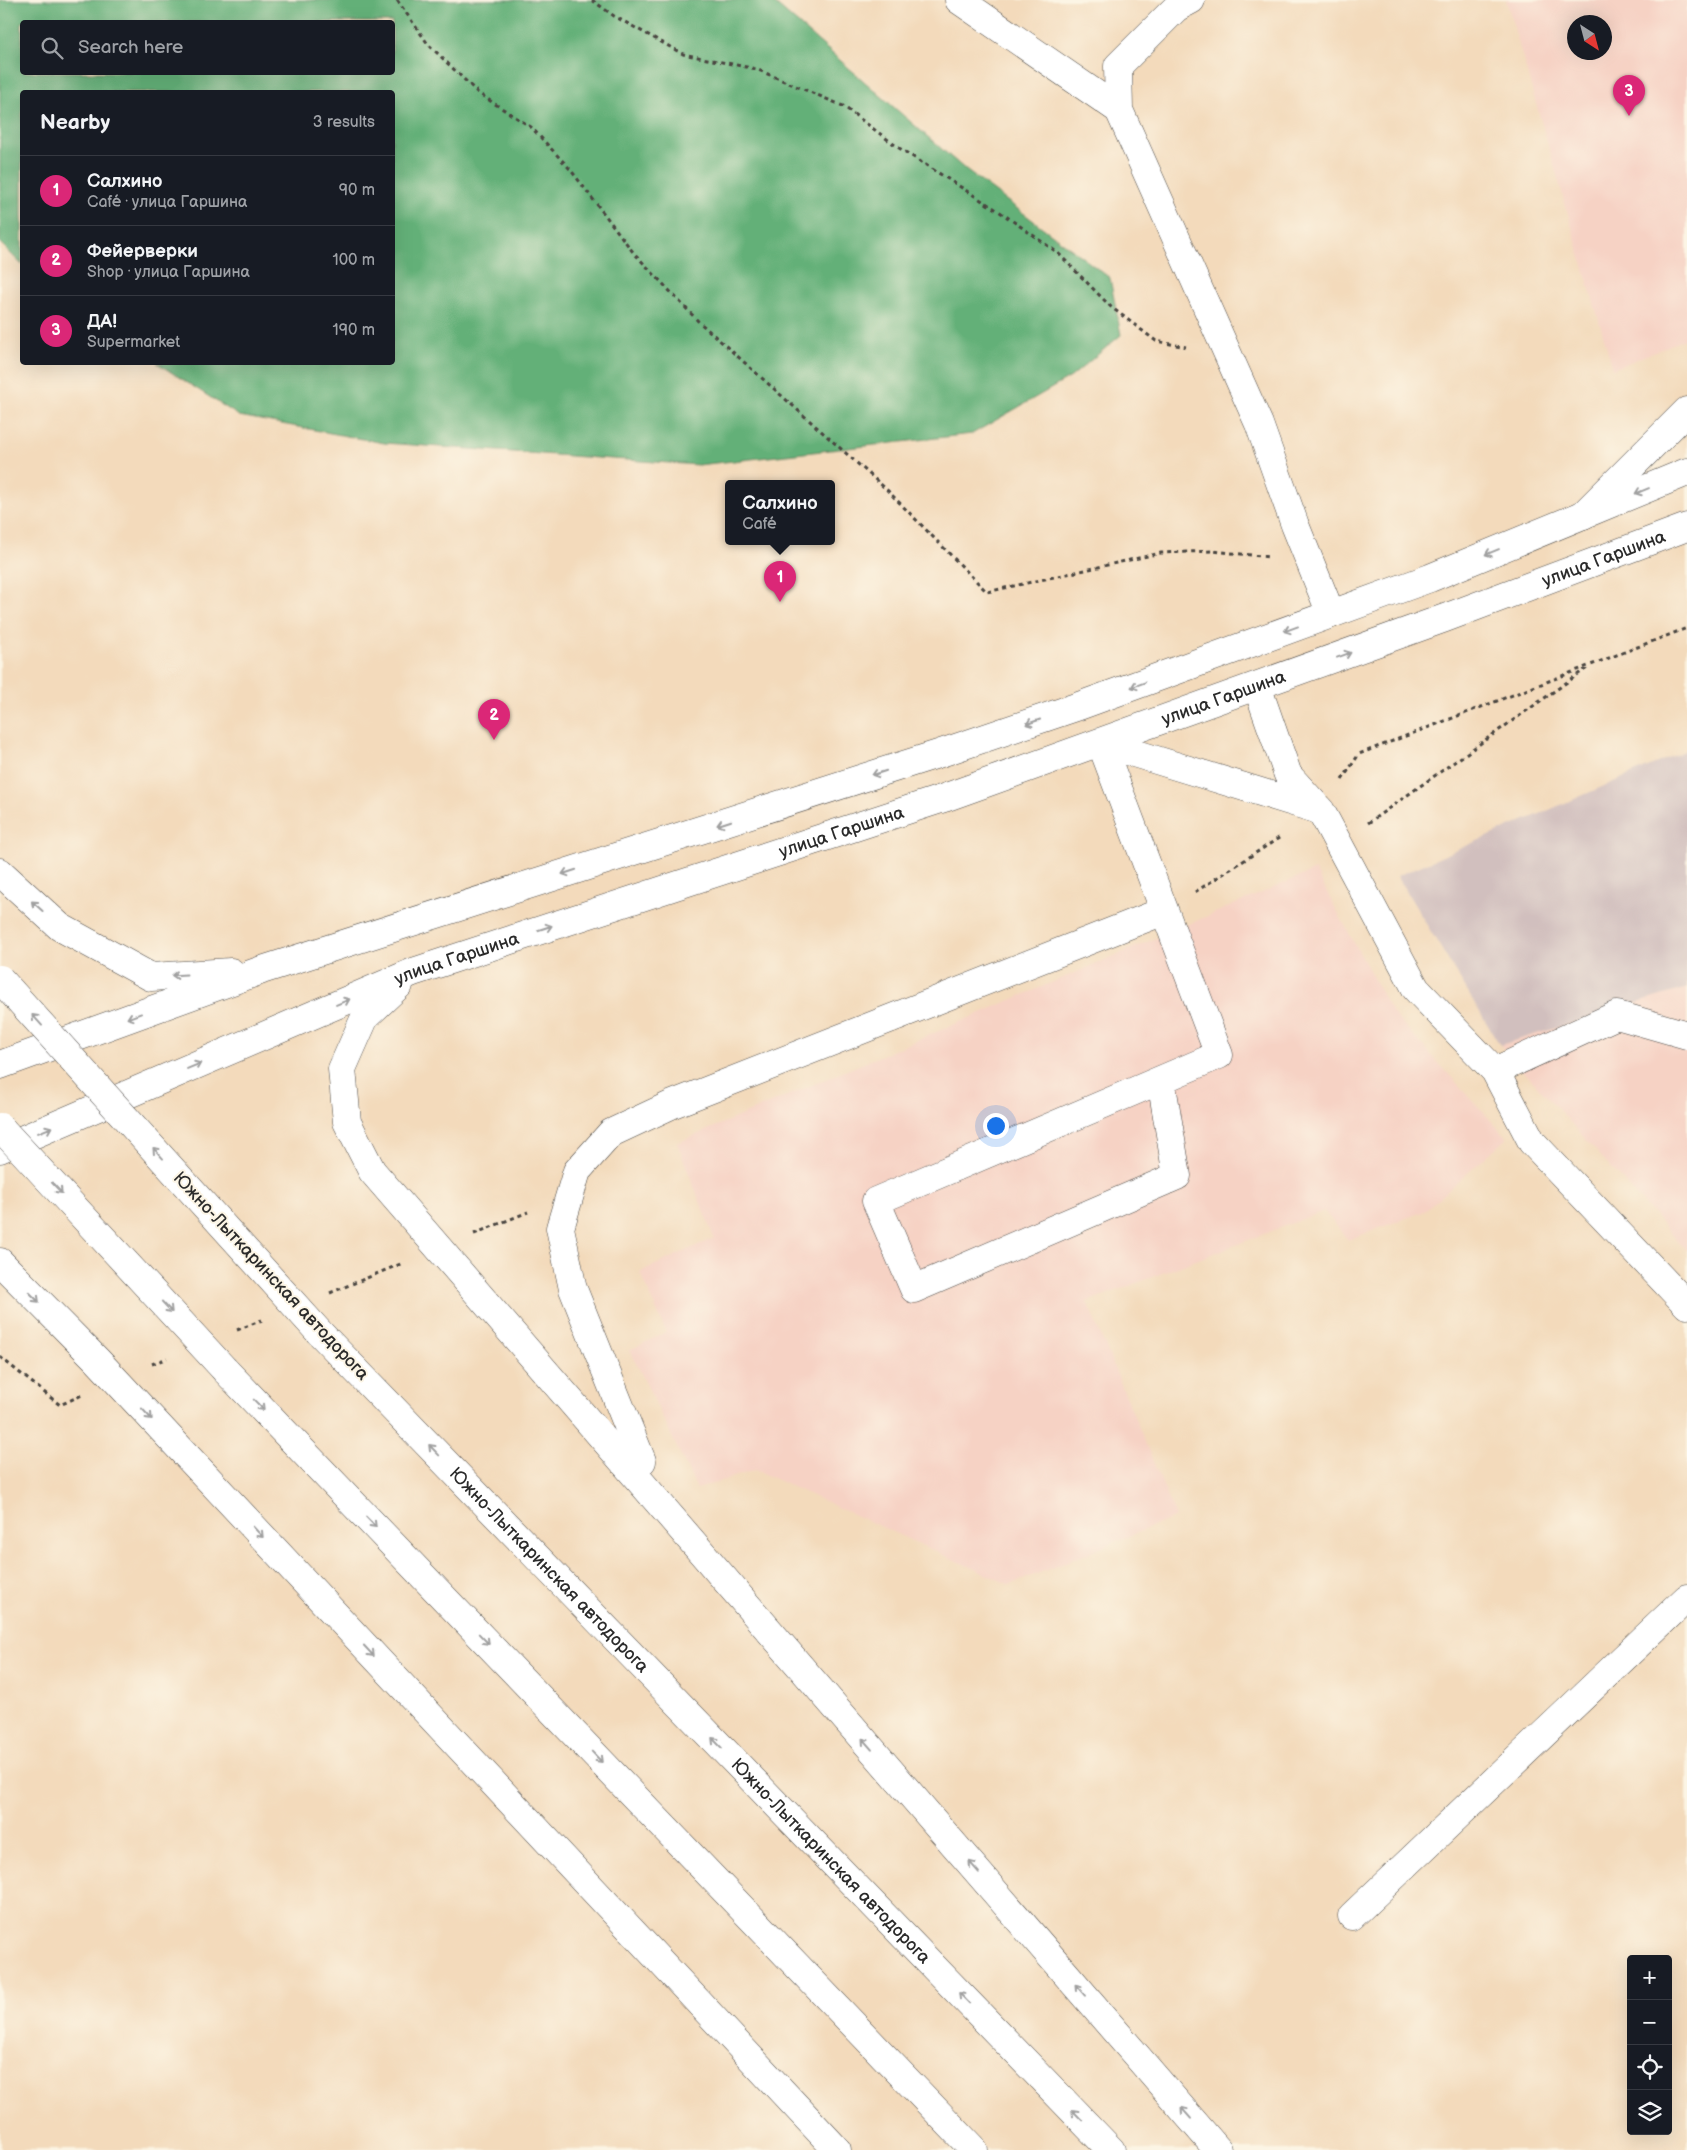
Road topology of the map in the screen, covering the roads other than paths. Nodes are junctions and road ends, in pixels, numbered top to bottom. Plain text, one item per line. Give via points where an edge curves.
1 (959, 0) edge
2 (1191, 0) edge
3 (1119, 110) junction
4 (1687, 411) edge
5 (1687, 472) edge
6 (1583, 515) junction
7 (1687, 526) edge
8 (1331, 614) junction
9 (1257, 686) junction
10 (1100, 743) junction
11 (1321, 810) junction
12 (0, 872) edge
13 (1164, 912) junction
14 (262, 970) junction
15 (413, 972) junction
16 (0, 979) edge
17 (1687, 1035) edge
18 (0, 1064) edge
19 (1495, 1071) junction
20 (1161, 1080) junction
21 (0, 1127) edge
22 (0, 1149) edge
23 (0, 1262) edge
24 (1687, 1305) edge
25 (642, 1461) dead end
26 (1687, 1598) edge
27 (1352, 1916) dead end
28 (837, 2150) edge
29 (974, 2150) edge
30 (1110, 2150) edge
31 (1218, 2150) edge

1 - 3 main road
2 - 3 main road via 1176,8 1118,66
3 - 8 main road via 1259,424
4 - 6 main road
5 -> 6 main road
6 -> 8 main road via 1430,578
9 -> 7 main road, улица Гаршина
8 -> 14 main road via 938,754
9 - 10 main road, улица Гаршина
9 - 11 main road via 1288,775
10 - 11 main road
10 - 13 main road
15 -> 10 main road, улица Гаршина via 944,798
11 - 19 main road via 1416,989
14 -> 12 main road via 151,977 60,926
13 - 20 main road via 1219,1055
13 - 25 main road via 673,1104 611,1133 578,1171 560,1228 573,1289
14 -> 18 main road
22 -> 15 main road, улица Гаршина
31 -> 15 main road via 372,1171 347,1122 342,1069 365,1017
30 -> 16 main road, Южно-Лыткаринская автодорога, bridge via 320,1332
17 - 19 main road via 1617,1015
19 - 24 main road via 1532,1142
20 - 20 main road via 876,1201 914,1289 1177,1176
21 -> 29 main road, bridge via 225,1370
23 -> 28 main road via 97,1360
26 - 27 main road

